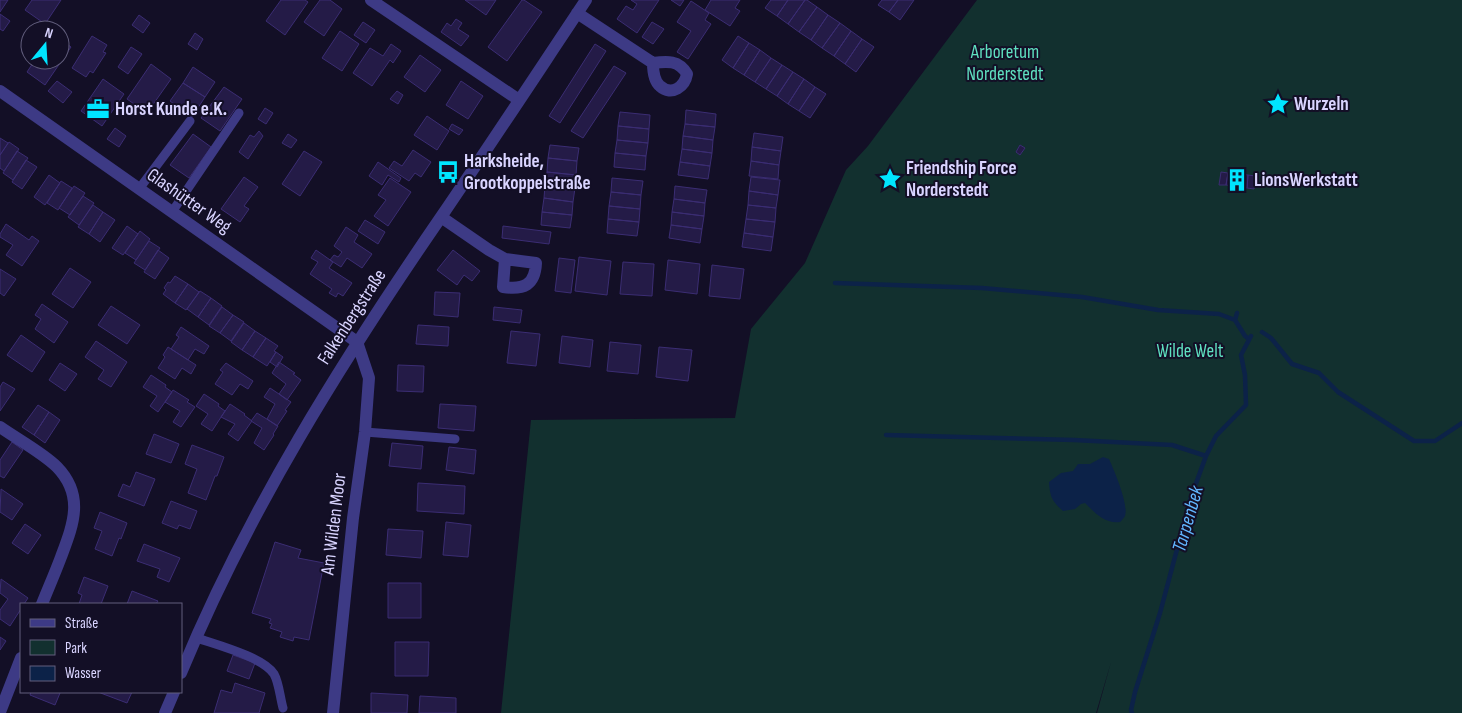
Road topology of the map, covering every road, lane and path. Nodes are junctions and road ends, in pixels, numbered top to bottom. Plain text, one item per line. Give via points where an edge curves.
1 (371, 0) edge
2 (586, 0) edge
3 (577, 13) junction
4 (653, 63) dead end
5 (0, 91) edge
6 (519, 100) junction
7 (238, 113) dead end
8 (190, 121) dead end
9 (139, 189) junction
10 (172, 212) junction
11 (441, 216) junction
12 (505, 259) dead end
13 (357, 342) junction
14 (0, 427) edge
15 (365, 432) junction
16 (455, 439) dead end
17 (42, 603) edge
18 (197, 638) junction
19 (20, 661) edge
20 (182, 671) edge
21 (174, 693) edge
22 (283, 708) dead end
23 (0, 712) edge
24 (165, 713) edge
25 (333, 713) edge

1 - 6 street
2 - 3 street, Falkenbergstraße
3 - 4 street
3 - 6 street, Falkenbergstraße
5 - 9 street, Glashütter Weg
6 - 11 street, Falkenbergstraße
7 - 10 lane
8 - 9 lane
9 - 10 street, Glashütter Weg
10 - 13 street, Glashütter Weg
11 - 12 street
11 - 13 street, Falkenbergstraße
13 - 15 street, Am Wilden Moor via 369,378
13 - 18 street, Falkenbergstraße via 277,478
14 - 17 street via 56,466 73,495 74,522
15 - 16 lane
15 - 25 street, Am Wilden Moor
18 - 20 street, Falkenbergstraße
18 - 22 lane via 265,664 274,675
19 - 23 street
21 - 24 street

